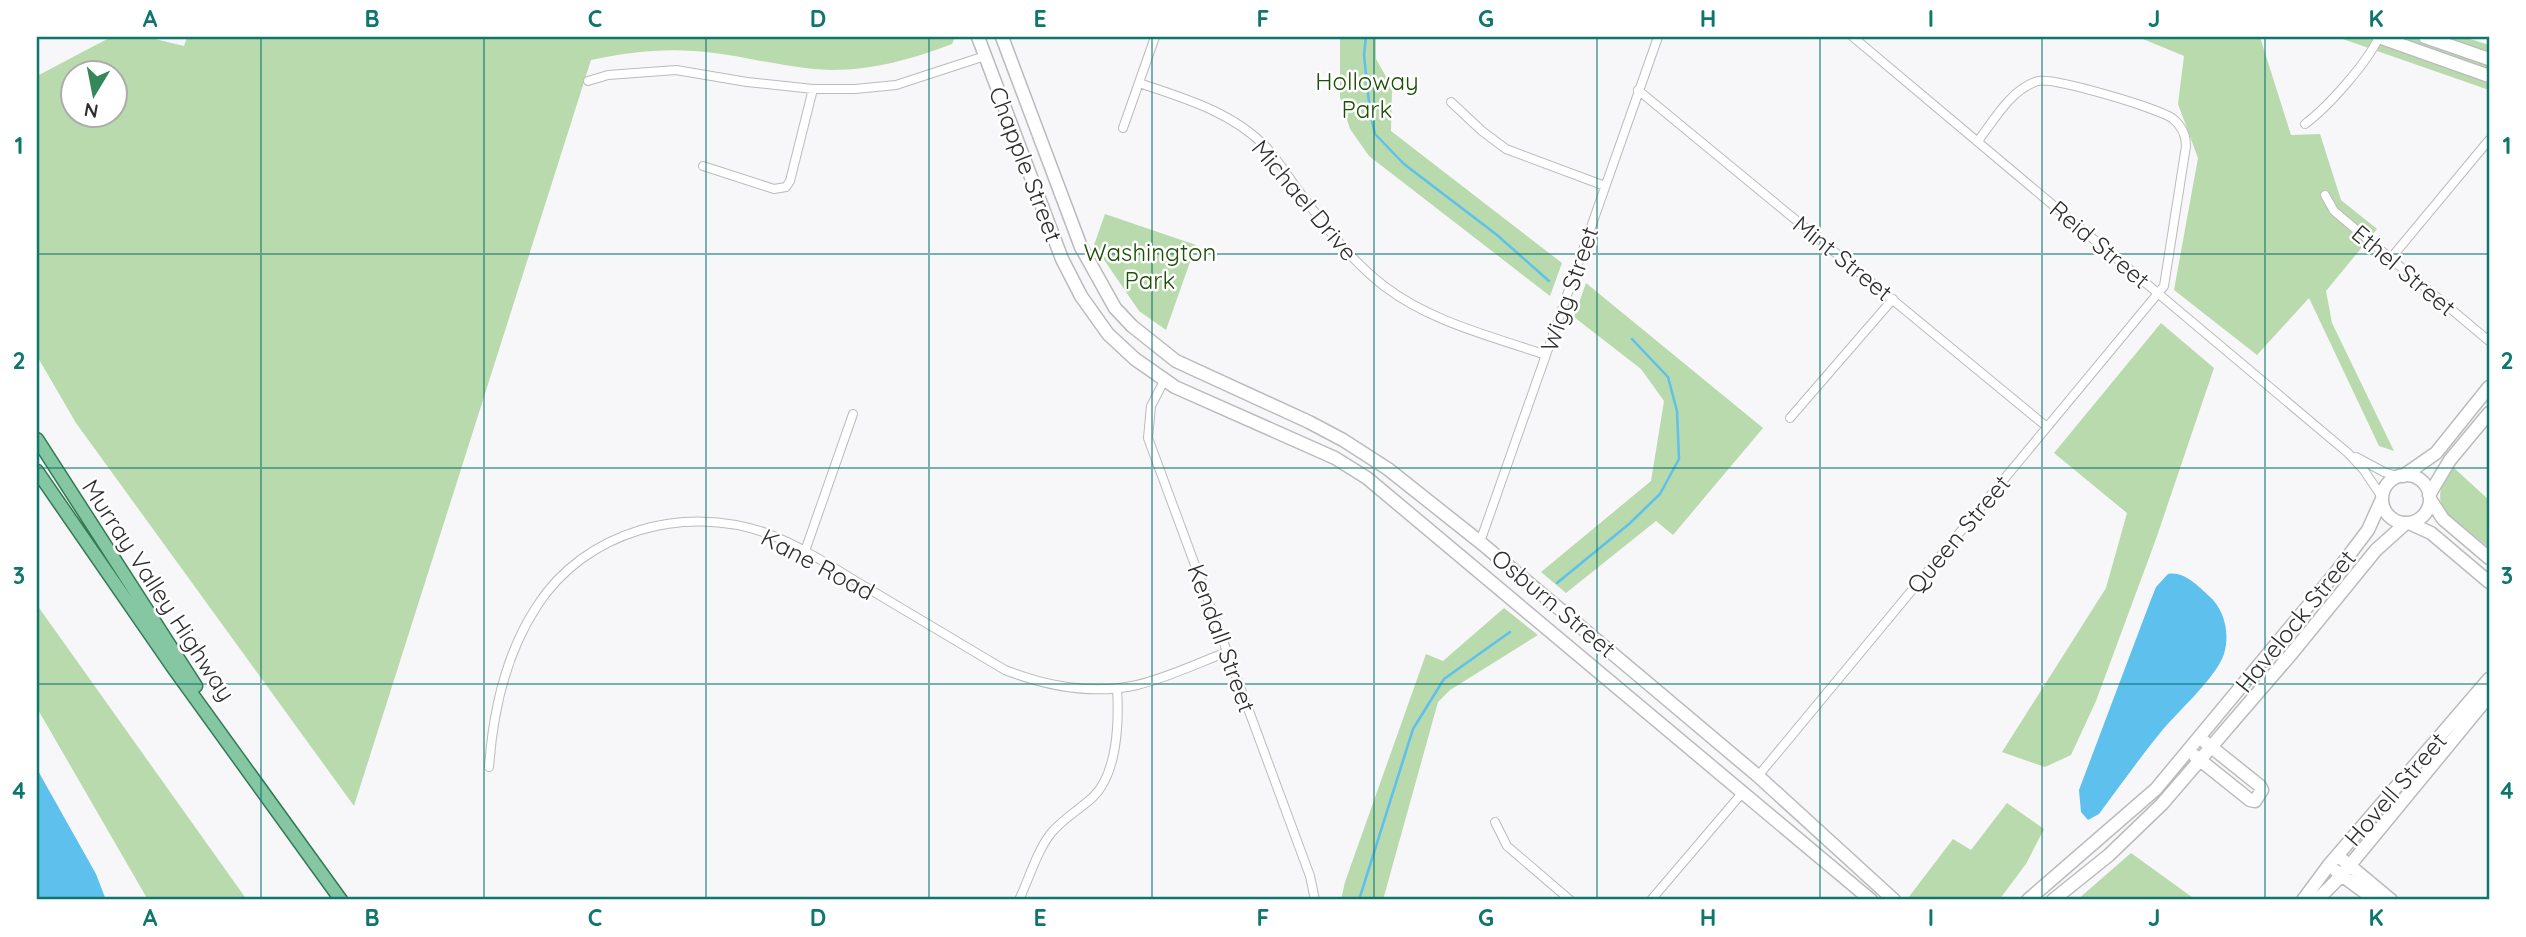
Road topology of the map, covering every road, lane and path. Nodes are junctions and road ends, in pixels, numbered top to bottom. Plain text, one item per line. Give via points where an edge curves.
1 (978, 37) edge
2 (1155, 37) edge
3 (1658, 37) edge
4 (1853, 37) edge
5 (2379, 37) edge
6 (2425, 37) edge
7 (1004, 42) edge
8 (985, 56) junction
9 (2489, 59) edge
10 (2489, 76) edge
11 (588, 80) dead end
12 (1139, 83) junction
13 (813, 89) junction
14 (1638, 90) junction
15 (1451, 102) dead end
16 (2305, 124) dead end
17 (1123, 128) dead end
18 (2489, 140) edge
19 (1978, 141) junction
20 (703, 166) dead end
21 (1605, 186) junction
22 (2325, 194) dead end
23 (2391, 258) junction
24 (2158, 293) junction
25 (1893, 299) junction
26 (2489, 341) edge
27 (1546, 355) junction
28 (1176, 361) junction
29 (1165, 379) junction
30 (2489, 387) edge
31 (2489, 413) edge
32 (853, 414) dead end
33 (1790, 418) dead end
34 (2048, 426) junction
35 (37, 439) edge
36 (2347, 453) junction
37 (37, 471) edge
38 (2401, 476) junction
39 (2430, 497) junction
40 (2382, 498) junction
41 (2408, 523) junction
42 (1480, 541) junction
43 (805, 551) junction
44 (2489, 558) edge
45 (1468, 563) junction
46 (2337, 571) junction
47 (2350, 582) junction
48 (2489, 582) edge
49 (1227, 652) junction
50 (2489, 679) edge
51 (1117, 688) junction
52 (2489, 695) edge
53 (2449, 735) junction
54 (2199, 738) junction
55 (2212, 747) junction
56 (2188, 751) junction
57 (2201, 760) junction
58 (245, 764) junction
59 (489, 767) dead end
60 (1758, 776) junction
61 (1743, 792) junction
62 (1495, 822) dead end
63 (2333, 860) junction
64 (2350, 865) junction
65 (2341, 876) junction
66 (1315, 899) edge
67 (341, 900) edge
68 (1020, 900) edge
69 (1570, 900) edge
70 (1651, 900) edge
71 (1871, 900) edge
72 (1894, 900) edge
73 (2028, 900) edge
74 (2053, 900) edge
75 (2303, 900) edge
76 (2317, 900) edge
77 (2375, 900) edge
78 (2392, 900) edge

1 - 8 street, Chapple Street
2 - 12 street
3 - 14 street, Wigg Street
4 - 19 street, Reid Street
5 - 10 street
5 - 16 street via 2337,92
6 - 9 street
7 - 8 street
7 - 28 street, Chapple Street via 1098,282 1132,326
8 - 13 street via 896,85
8 - 29 street, Chapple Street via 1062,259 1081,296 1121,347
11 - 13 street via 676,70
12 - 17 street
12 - 27 street, Michael Drive via 1212,109 1240,125 1266,148 1338,242 1402,298 1439,318
13 - 20 street via 786,187 774,189
14 - 21 street, Wigg Street
14 - 25 street, Mint Street
15 - 21 street via 1506,149
18 - 23 street
19 - 24 street, Reid Street
19 - 24 street via 2020,91 2043,80 2066,83 2176,122 2186,146 2164,286
21 - 27 street, Wigg Street
22 - 23 street, Ethel Street via 2334,211
23 - 26 street, Ethel Street
24 - 34 street, Queen Street
24 - 36 street, Reid Street
25 - 33 street
25 - 34 street, Mint Street
27 - 42 street, Wigg Street
28 - 29 street
28 - 42 street, Osburn Street via 1343,440
29 - 45 street, Osburn Street via 1348,465
29 - 49 street, Kendall Street via 1151,406 1149,438
30 - 38 street via 2436,453
31 - 39 street via 2450,460
32 - 43 street
34 - 60 street, Queen Street
35 - 58 main road, Murray Valley Highway
36 - 38 street, Reid Street
36 - 40 street, Reid Street
37 - 58 main road, Murray Valley Highway
38 - 39 street via 2421,481
38 - 40 street via 2388,484
39 - 41 street via 2424,515
39 - 44 street via 2442,517
40 - 41 street via 2388,515
40 - 46 street, Havelock Street via 2368,530
41 - 47 street, Havelock Street via 2383,542
41 - 48 street via 2431,533
42 - 45 street
42 - 60 street, Osburn Street
43 - 51 street, Kane Road via 1005,670 1066,687
43 - 59 street, Kane Road via 736,525 671,523 633,531 582,559 537,605 517,644 497,706
45 - 61 street, Osburn Street
46 - 47 street
46 - 54 street, Havelock Street
47 - 55 street, Havelock Street
49 - 51 street, Kane Road via 1138,685
49 - 66 street, Kendall Street
50 - 53 street, Hovell Street
51 - 68 street via 1119,719 1106,779 1093,798 1050,834
52 - 53 street, Hovell Street
53 - 63 street, Hovell Street
53 - 64 street, Hovell Street
54 - 55 street
54 - 56 street, Havelock Street
55 - 57 street, Havelock Street
55 - 57 street via 2260,786 2260,796 2255,801 2248,799
56 - 57 street
56 - 73 street, Havelock Street via 2156,789
57 - 74 street, Havelock Street via 2147,820
58 - 67 main road, Murray Valley Highway
60 - 61 street
60 - 72 street, Osburn Street
61 - 70 street
61 - 71 street, Osburn Street
62 - 69 street via 1507,846
63 - 64 street
63 - 65 street
63 - 75 street, Hovell Street
64 - 65 street, Hovell Street
64 - 78 street
65 - 76 street, Hovell Street
65 - 77 street

